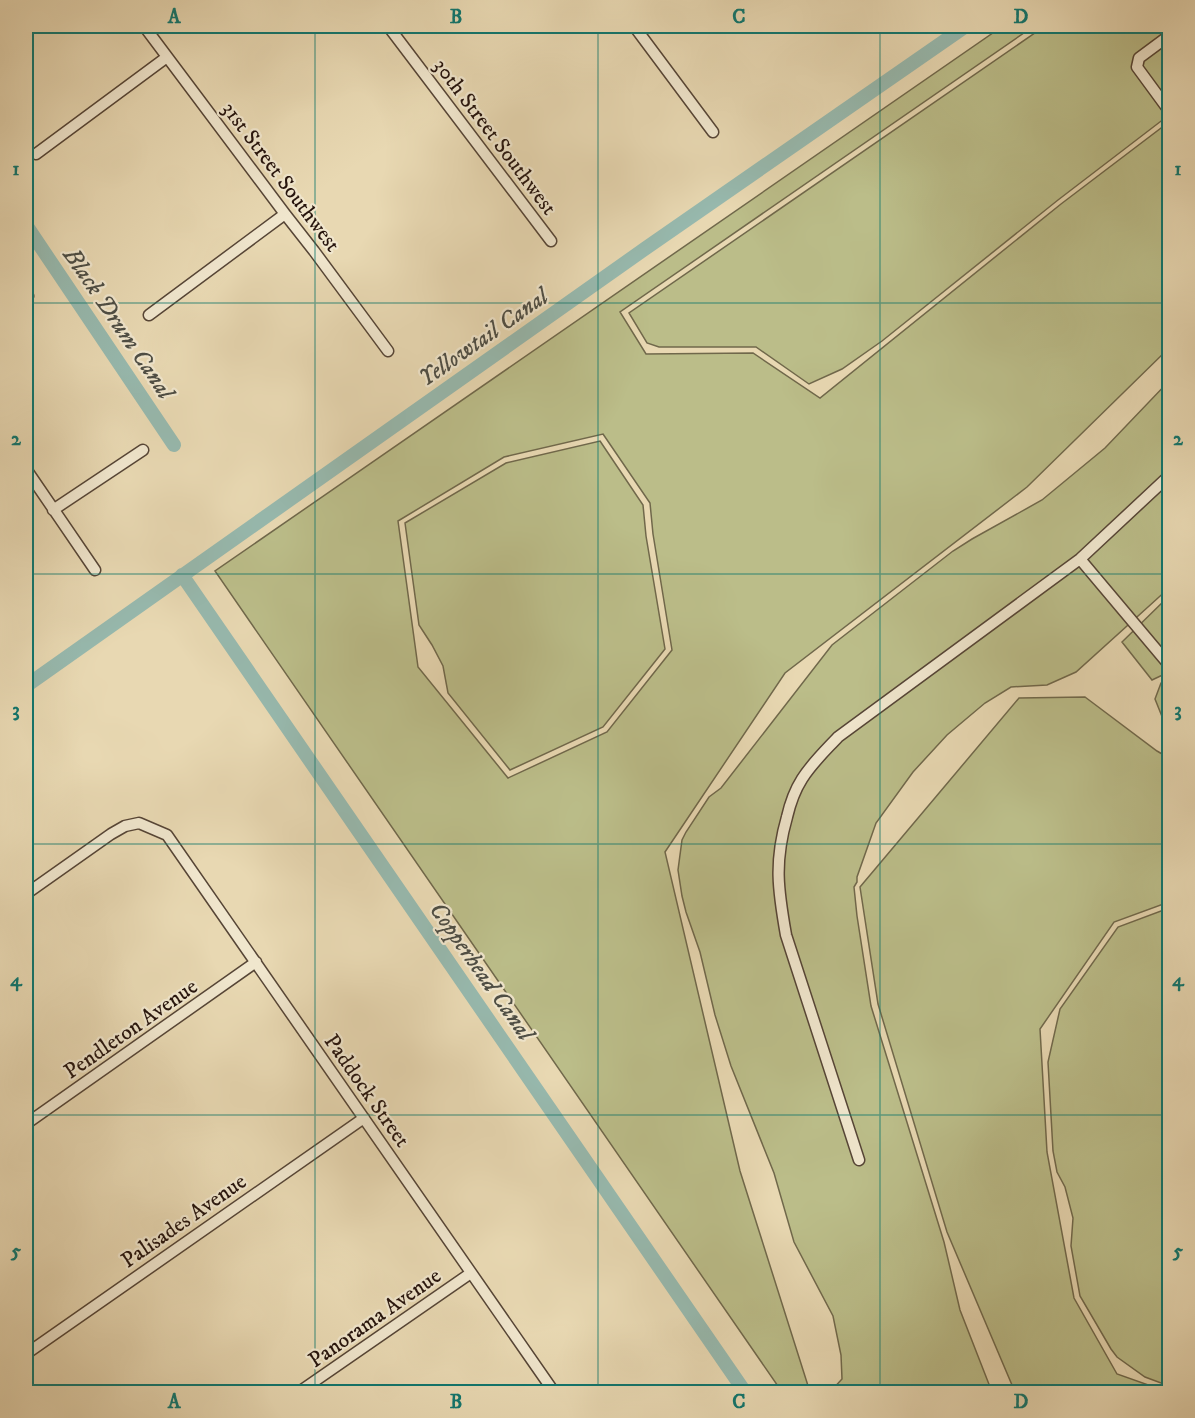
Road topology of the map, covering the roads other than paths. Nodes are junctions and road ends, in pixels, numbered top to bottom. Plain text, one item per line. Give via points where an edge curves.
1 (144, 26) edge
2 (388, 26) edge
3 (634, 26) edge
4 (1170, 35) edge
5 (167, 57) junction
6 (1170, 112) edge
7 (713, 132) dead end
8 (36, 154) dead end
9 (285, 214) junction
10 (551, 241) dead end
11 (149, 315) dead end
12 (388, 351) dead end
13 (143, 450) dead end
14 (26, 469) edge
15 (1170, 475) edge
16 (53, 510) junction
17 (1080, 559) junction
18 (95, 570) dead end
19 (1170, 666) edge
20 (26, 894) edge
21 (256, 963) junction
22 (364, 1118) junction
23 (26, 1124) edge
24 (859, 1160) dead end
25 (471, 1273) junction
26 (26, 1354) edge
27 (299, 1392) edge
28 (554, 1392) edge

1 - 5 street, 31st Street Southwest
2 - 10 street, 30th Street Southwest
3 - 7 street
4 - 6 street via 1139,58 1137,67
5 - 8 street
5 - 9 street, 31st Street Southwest
9 - 11 street
9 - 12 street, 31st Street Southwest
13 - 16 street
14 - 16 street
15 - 17 street
16 - 18 street
17 - 19 street
17 - 24 street via 838,737 802,779 790,806 777,865 786,935
20 - 21 street, Paddock Street via 111,834 139,823 167,836
21 - 22 street, Paddock Street
21 - 23 street, Pendleton Avenue
22 - 25 street, Paddock Street
22 - 26 street, Palisades Avenue
25 - 27 street, Panorama Avenue
25 - 28 street, Paddock Street

